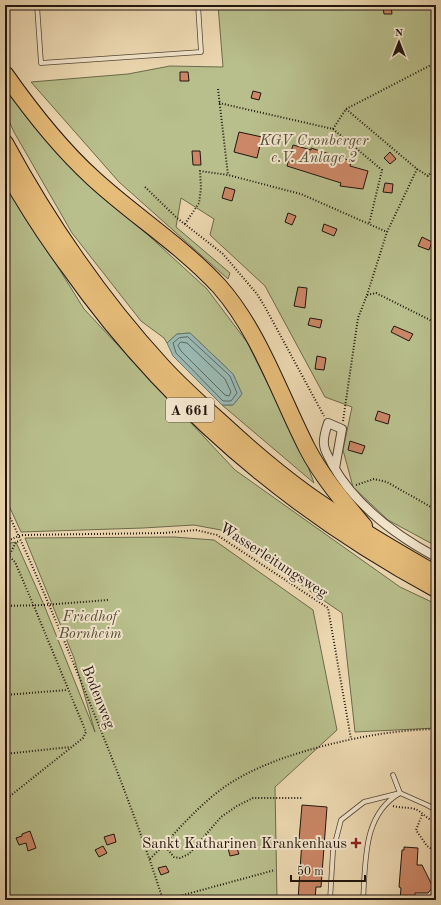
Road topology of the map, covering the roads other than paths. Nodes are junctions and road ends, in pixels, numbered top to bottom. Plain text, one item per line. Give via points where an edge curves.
1 (37, 5) edge
2 (198, 5) edge
3 (5, 74) edge
4 (5, 143) edge
5 (5, 168) edge
6 (334, 468) junction
7 (376, 539) junction
8 (436, 557) edge
9 (436, 574) edge
10 (436, 589) edge
11 (392, 775) dead end
12 (400, 793) junction
13 (436, 810) edge
14 (330, 900) edge
15 (363, 900) edge

1 - 2 lane via 41,63 201,52
3 - 7 highway via 43,125 75,160 182,252 223,292 248,326 322,473
4 - 7 highway, A 661 via 65,242 120,316 162,366 253,451 332,511
5 - 10 highway, A 661 via 51,243 80,284 159,379 216,435 277,487 322,519 380,558
6 - 6 street via 323,442 328,423 342,429
6 - 8 street via 368,509 385,524
7 - 9 highway, A 661
11 - 12 lane
12 - 13 lane
12 - 14 lane via 364,802 342,820 333,851
12 - 15 lane via 387,801 376,818 368,838

